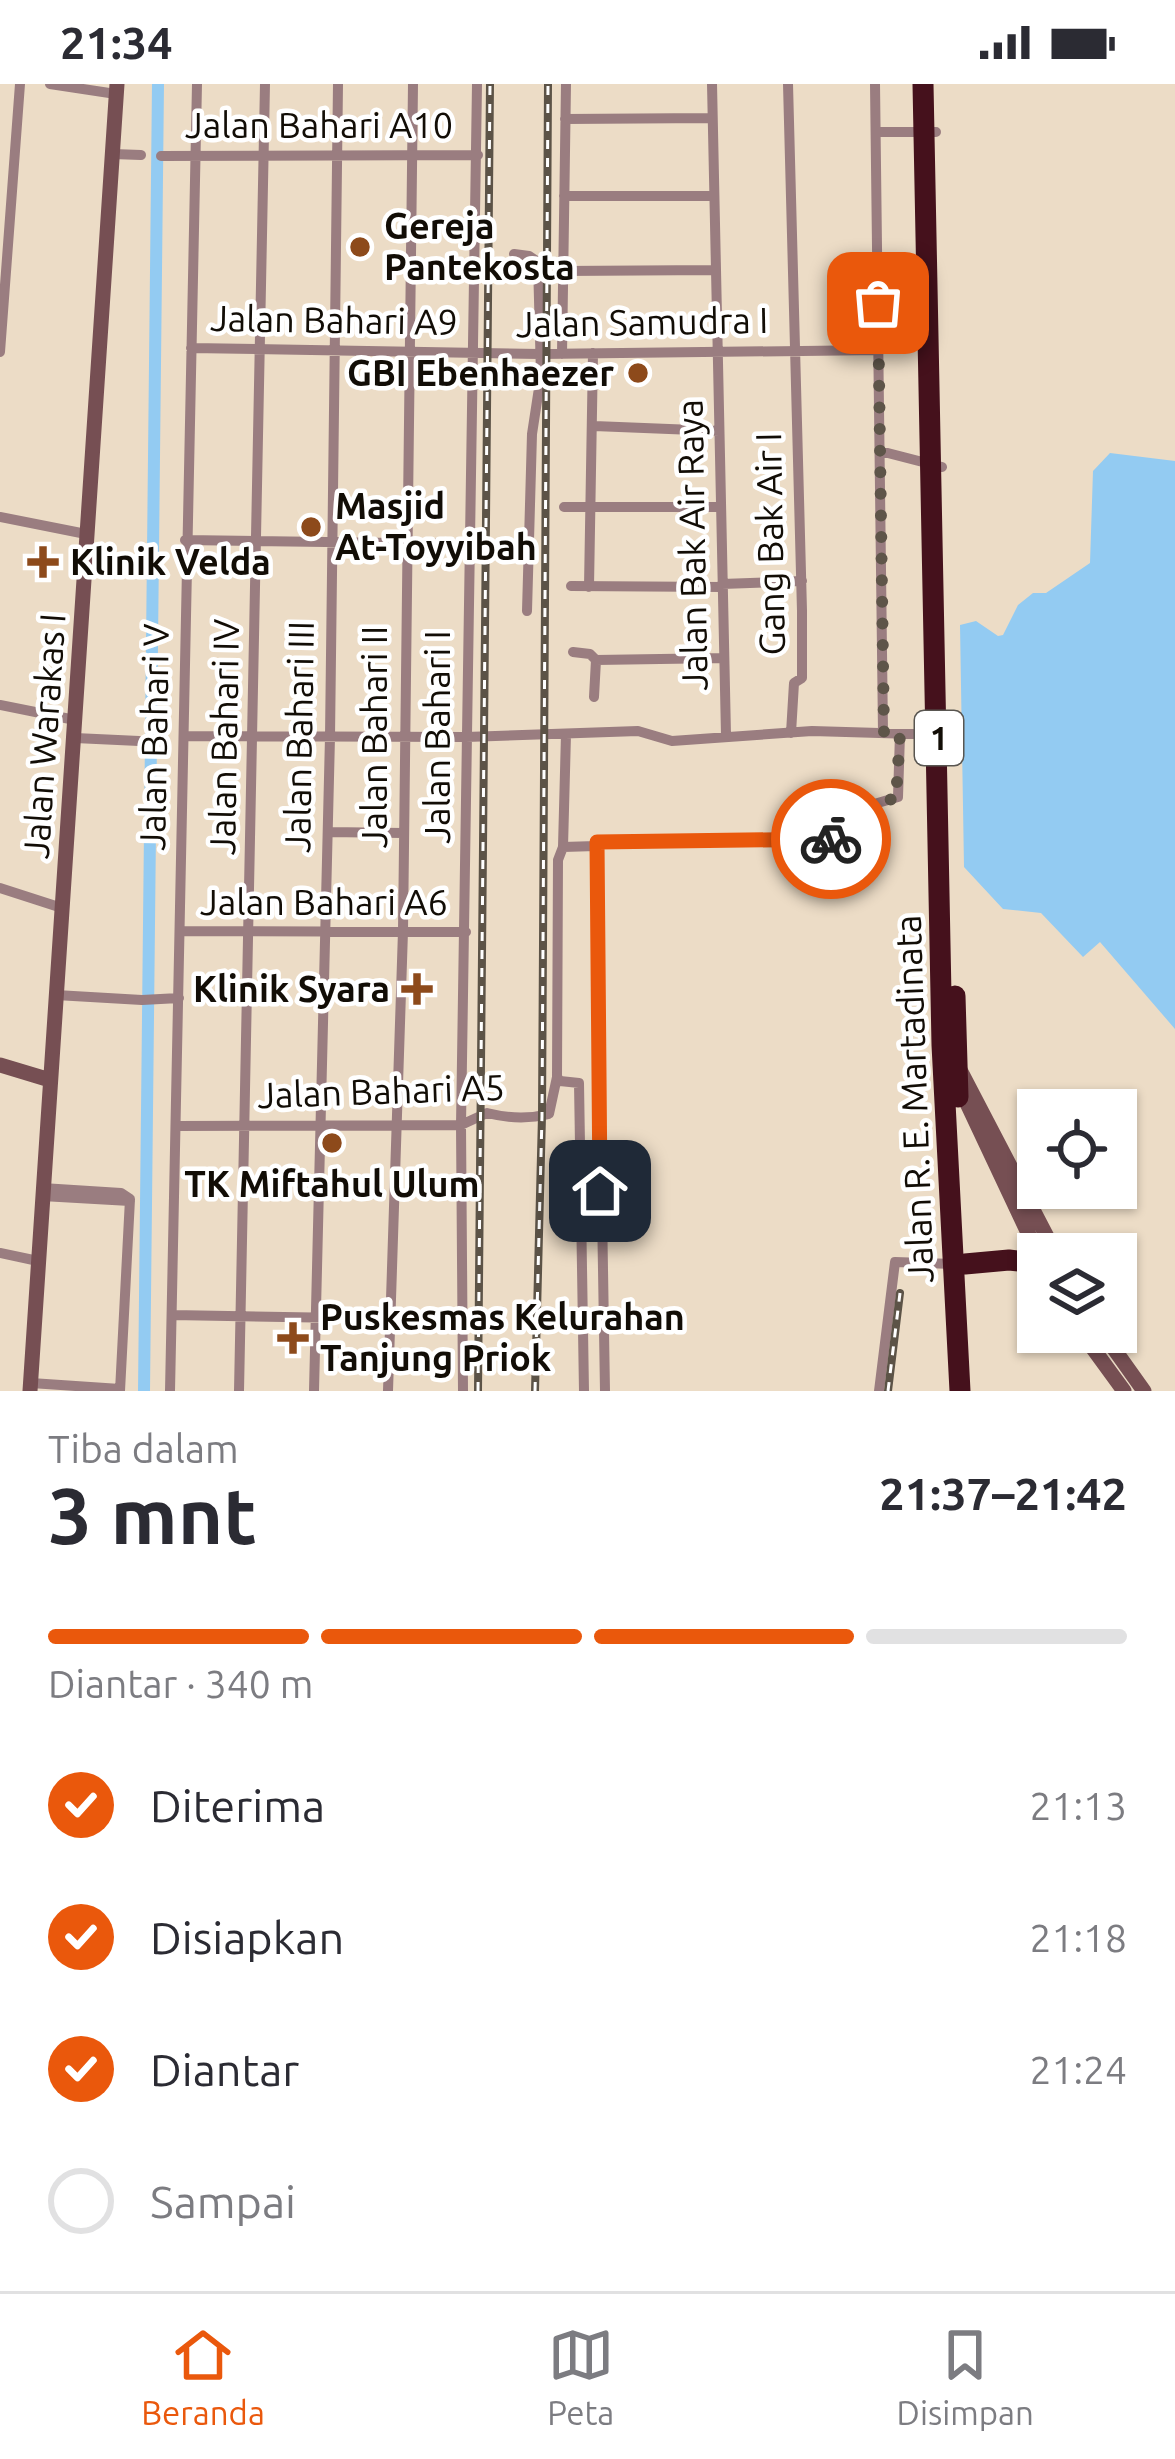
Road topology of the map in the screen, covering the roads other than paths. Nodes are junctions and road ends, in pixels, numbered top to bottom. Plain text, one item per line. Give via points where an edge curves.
1 (20, 84) edge
2 (50, 84) edge
3 (197, 84) edge
4 (265, 84) edge
5 (338, 84) edge
6 (413, 84) edge
7 (477, 84) edge
8 (566, 84) edge
9 (712, 84) edge
10 (788, 84) edge
11 (875, 84) edge
12 (923, 84) edge
13 (934, 84) edge
14 (116, 89) edge
15 (712, 118) junction
16 (565, 119) junction
17 (876, 132) junction
18 (930, 132) junction
19 (113, 154) junction
20 (0, 155) edge
21 (141, 155) dead end
22 (195, 155) junction
23 (264, 155) junction
24 (478, 155) junction
25 (161, 156) dead end
26 (338, 156) junction
27 (412, 156) junction
28 (17, 160) junction
29 (564, 196) junction
30 (714, 196) junction
31 (3, 249) edge
32 (514, 254) dead end
33 (716, 271) junction
34 (562, 272) junction
35 (190, 348) junction
36 (337, 348) junction
37 (262, 349) junction
38 (717, 349) junction
39 (411, 350) junction
40 (796, 350) junction
41 (880, 350) junction
42 (0, 351) edge
43 (476, 352) junction
44 (593, 353) junction
45 (540, 354) junction
46 (562, 354) junction
47 (594, 426) junction
48 (719, 431) junction
49 (880, 451) junction
50 (937, 467) junction
51 (564, 507) dead end
52 (721, 507) junction
53 (590, 508) junction
54 (0, 517) edge
55 (86, 534) junction
56 (185, 540) junction
57 (257, 542) junction
58 (333, 542) junction
59 (406, 544) junction
60 (469, 544) junction
61 (802, 581) junction
62 (722, 585) junction
63 (571, 586) dead end
64 (589, 586) junction
65 (526, 611) dead end
66 (573, 652) dead end
67 (724, 658) junction
68 (596, 660) junction
69 (594, 697) dead end
70 (0, 706) edge
71 (75, 720) junction
72 (884, 732) junction
73 (791, 733) junction
74 (566, 734) junction
75 (900, 734) junction
76 (726, 735) junction
77 (943, 735) junction
78 (184, 736) junction
79 (254, 736) junction
80 (330, 737) junction
81 (466, 737) junction
82 (75, 738) junction
83 (403, 738) junction
84 (140, 741) dead end
85 (328, 832) junction
86 (403, 833) junction
87 (596, 846) junction
88 (563, 847) junction
89 (0, 888) edge
90 (62, 908) junction
91 (250, 931) junction
92 (326, 931) junction
93 (403, 931) junction
94 (181, 932) junction
95 (466, 932) junction
96 (56, 994) junction
97 (179, 998) junction
98 (950, 1064) junction
99 (0, 1065) edge
100 (557, 1077) junction
101 (50, 1080) junction
102 (579, 1083) junction
103 (599, 1083) junction
104 (321, 1124) junction
105 (397, 1124) junction
106 (247, 1125) junction
107 (461, 1125) junction
108 (177, 1126) junction
109 (42, 1192) junction
110 (1027, 1233) edge
111 (1044, 1233) edge
112 (0, 1253) edge
113 (1017, 1259) edge
114 (38, 1261) junction
115 (958, 1264) junction
116 (172, 1315) junction
117 (316, 1316) junction
118 (243, 1318) junction
119 (464, 1320) junction
120 (390, 1321) junction
121 (1096, 1353) edge
122 (1117, 1353) edge
123 (30, 1387) edge
124 (120, 1390) edge
125 (170, 1391) edge
126 (239, 1391) edge
127 (314, 1391) edge
128 (388, 1391) edge
129 (463, 1391) edge
130 (584, 1391) edge
131 (605, 1391) edge
132 (879, 1391) edge
133 (960, 1391) edge
134 (973, 1391) edge
135 (1124, 1391) edge
136 (1144, 1391) edge

1 - 28 street
2 - 14 street
3 - 22 street, Jalan Bahari V
4 - 23 street, Jalan Bahari IV
5 - 26 street, Jalan Bahari III
6 - 27 street, Jalan Bahari II
7 - 24 street, Jalan Bahari I
8 - 16 street
9 - 15 street, Jalan Bak Air Raya
10 - 40 street, Gang Bak Air I
11 - 17 street
12 - 18 highway, Jalan R. E. Martadinata / 1
13 - 18 highway, Jalan R. E. Martadinata / 1
14 - 19 street, Jalan Warakas I
15 - 16 street
15 - 30 street, Jalan Bak Air Raya
16 - 29 street
17 - 18 street
17 - 41 street
18 - 50 highway, Jalan R. E. Martadinata / 1
19 - 21 street, Jalan Bahari A10
19 - 55 street, Jalan Warakas I
20 - 28 street
22 - 23 street, Jalan Bahari A10
22 - 25 street, Jalan Bahari A10
22 - 35 street, Jalan Bahari V
23 - 26 street, Jalan Bahari A10
23 - 37 street, Jalan Bahari IV
24 - 27 street, Jalan Bahari A10
24 - 43 street, Jalan Bahari I
26 - 27 street, Jalan Bahari A10
26 - 36 street, Jalan Bahari III
27 - 39 street, Jalan Bahari II
28 - 31 street
29 - 30 street
29 - 34 street
30 - 33 street, Jalan Bak Air Raya
31 - 42 street
32 - 45 street via 538,262
33 - 34 street
33 - 38 street, Jalan Bak Air Raya
34 - 46 street
35 - 37 street, Jalan Bahari A9
35 - 56 street, Jalan Bahari V
36 - 37 street, Jalan Bahari A9
36 - 39 street, Jalan Bahari A9
36 - 58 street, Jalan Bahari III
37 - 57 street, Jalan Bahari IV
38 - 40 street, Jalan Samudra I
38 - 44 street, Jalan Samudra I
38 - 48 street, Jalan Bak Air Raya
39 - 43 street, Jalan Bahari A9
39 - 59 street, Jalan Bahari II
40 - 41 street, Jalan Samudra I
40 - 61 street, Gang Bak Air I
41 - 49 street
43 - 45 street, Jalan Samudra I
43 - 60 street, Jalan Bahari I
44 - 46 street, Jalan Samudra I
44 - 47 street
45 - 46 street, Jalan Samudra I
45 - 65 street
47 - 48 street
47 - 53 street
48 - 52 street, Jalan Bak Air Raya
49 - 50 street
49 - 72 street
50 - 77 highway, Jalan R. E. Martadinata / 1
51 - 53 street
52 - 53 street
52 - 62 street, Jalan Bak Air Raya
53 - 64 street
54 - 55 street
55 - 71 street, Jalan Warakas I
56 - 57 street
56 - 78 street, Jalan Bahari V
57 - 58 street
57 - 79 street, Jalan Bahari IV
58 - 59 street
58 - 80 street, Jalan Bahari III
59 - 60 street
59 - 83 street, Jalan Bahari II
60 - 81 street, Jalan Bahari I
61 - 62 street
61 - 73 street, Gang Bak Air I via 802,678 794,683
62 - 64 street
62 - 67 street, Jalan Bak Air Raya
63 - 64 street
66 - 68 street
67 - 68 street
67 - 76 street, Jalan Bak Air Raya
68 - 69 street
70 - 71 street
71 - 82 street, Jalan Warakas I
72 - 73 street, Jalan Bak Air Raya
72 - 75 street, Jalan Bak Air Raya
73 - 76 street, Jalan Bak Air Raya
74 - 76 street via 645,732 672,741
74 - 81 street
74 - 88 street
75 - 77 street, Jalan Bak Air Raya
75 - 87 street via 898,796 854,810 847,840
77 - 98 highway, Jalan R. E. Martadinata / 1
78 - 79 street
78 - 94 street, Jalan Bahari V
79 - 80 street
79 - 91 street, Jalan Bahari IV
80 - 83 street
80 - 85 street, Jalan Bahari III
81 - 83 street
81 - 95 street, Jalan Bahari I
82 - 84 street
82 - 90 street, Jalan Warakas I
83 - 86 street, Jalan Bahari II
85 - 86 street
85 - 92 street, Jalan Bahari III
86 - 93 street, Jalan Bahari II
87 - 88 street
87 - 103 street
88 - 100 street
89 - 90 street
90 - 96 street, Jalan Warakas I
91 - 92 street, Jalan Bahari A6
91 - 94 street, Jalan Bahari A6
91 - 106 street, Jalan Bahari IV
92 - 93 street, Jalan Bahari A6
92 - 104 street, Jalan Bahari III
93 - 95 street, Jalan Bahari A6
93 - 105 street, Jalan Bahari II
94 - 97 street, Jalan Bahari V
95 - 107 street, Jalan Bahari I
96 - 97 street
96 - 101 street, Jalan Warakas I
97 - 108 street, Jalan Bahari V
98 - 110 street
98 - 111 street
98 - 115 highway, Jalan R. E. Martadinata / 1
99 - 101 street
100 - 102 street
100 - 107 street, Jalan Bahari A5 via 549,1114 488,1113
101 - 109 street, Jalan Warakas I
102 - 103 street
102 - 130 street
103 - 131 street
104 - 105 street, Jalan Bahari A5
104 - 106 street, Jalan Bahari A5
104 - 117 street, Jalan Bahari III
105 - 107 street, Jalan Bahari A5
105 - 120 street, Jalan Bahari II
106 - 108 street, Jalan Bahari A5
106 - 118 street, Jalan Bahari IV
107 - 119 street, Jalan Bahari I
108 - 116 street, Jalan Bahari V
109 - 114 street, Jalan Warakas I
109 - 124 street via 130,1198
112 - 114 street
113 - 115 highway
114 - 123 street, Jalan Warakas I
115 - 132 street via 895,1262
115 - 133 highway, Jalan R. E. Martadinata / 1
115 - 134 highway, Jalan R. E. Martadinata / 1
116 - 118 street
116 - 125 street, Jalan Bahari V
117 - 118 street
117 - 120 street
117 - 127 street, Jalan Bahari III
118 - 126 street, Jalan Bahari IV
119 - 120 street
119 - 129 street, Jalan Bahari I
120 - 128 street, Jalan Bahari II
121 - 135 street
122 - 136 street
123 - 124 street

